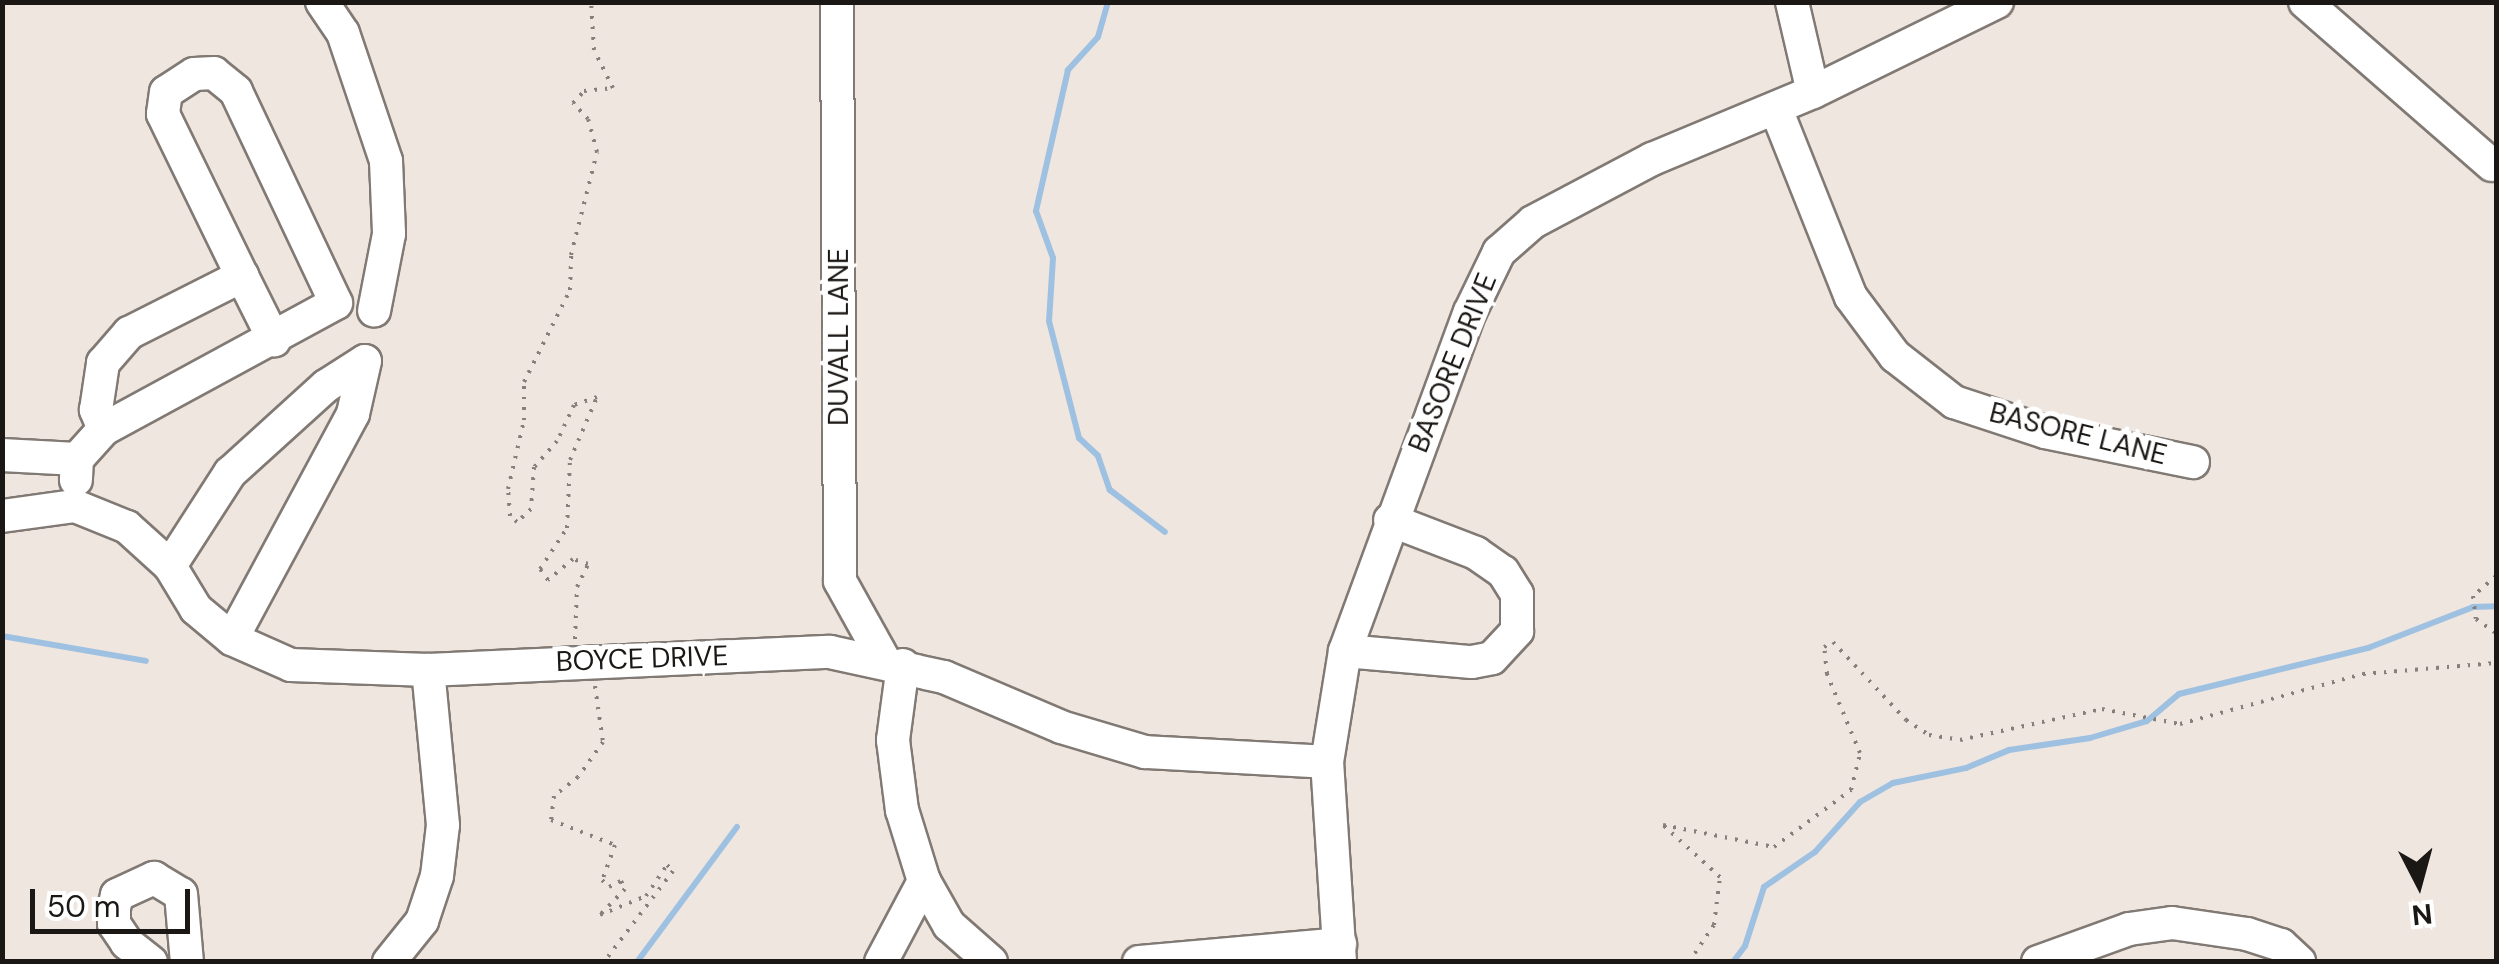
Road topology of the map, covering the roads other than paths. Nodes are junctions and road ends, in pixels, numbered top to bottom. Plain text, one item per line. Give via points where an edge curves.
1 (322, 2) edge
2 (837, 2) edge
3 (1792, 2) edge
4 (1997, 2) edge
5 (2304, 2) edge
6 (1814, 92) junction
7 (1776, 109) junction
8 (2492, 166) dead end
9 (242, 276) junction
10 (336, 303) junction
11 (374, 311) junction
12 (274, 340) junction
13 (364, 360) junction
14 (104, 429) junction
15 (2, 455) edge
16 (77, 459) junction
17 (2193, 462) dead end
18 (75, 506) junction
19 (2, 516) edge
20 (1390, 520) junction
21 (170, 566) junction
22 (232, 640) junction
23 (1345, 651) junction
24 (893, 663) junction
25 (428, 670) junction
26 (1326, 762) junction
27 (924, 881) junction
28 (1340, 953) edge
29 (151, 962) edge
30 (187, 962) edge
31 (389, 962) edge
32 (881, 962) edge
33 (992, 962) edge
34 (1139, 962) edge
35 (2038, 962) edge
36 (2300, 962) edge

1 - 11 street via 364,85 386,160 390,234
2 - 24 street, DUVALL LANE via 840,580
3 - 6 street
4 - 6 street, BASORE DRIVE
5 - 8 street
6 - 7 street, BASORE DRIVE
7 - 17 street, BASORE LANE via 1851,297 1896,356 1954,402 2045,432
7 - 20 street, BASORE DRIVE via 1635,168 1533,222 1499,252
9 - 10 street via 163,114 166,92 194,74 214,73 236,91
9 - 12 street
9 - 14 street via 107,351 96,410
10 - 11 street via 359,298
10 - 12 street
11 - 13 street
12 - 14 street
13 - 21 street via 230,473
13 - 22 street via 352,414
14 - 16 street
15 - 16 street
16 - 18 street
18 - 19 street, BOYCE DRIVE
18 - 21 street, BOYCE DRIVE via 128,527
20 - 23 street, BASORE DRIVE
20 - 23 street via 1476,553 1503,572 1518,594 1517,630 1492,658 1472,662
21 - 22 street, BOYCE DRIVE via 196,609
22 - 25 street, BOYCE DRIVE via 291,665
23 - 26 street, BASORE DRIVE
24 - 25 street, BOYCE DRIVE via 830,652
24 - 26 street, BOYCE DRIVE via 1146,752
24 - 27 street via 892,740 902,810
25 - 31 street via 443,825 438,876 422,922
26 - 28 street, BASORE DRIVE
27 - 32 street
27 - 33 street via 950,926
28 - 34 street
29 - 30 street via 127,943 114,924 114,908 118,895 154,878 181,894
35 - 36 street via 2130,930 2172,924 2247,934 2281,945

